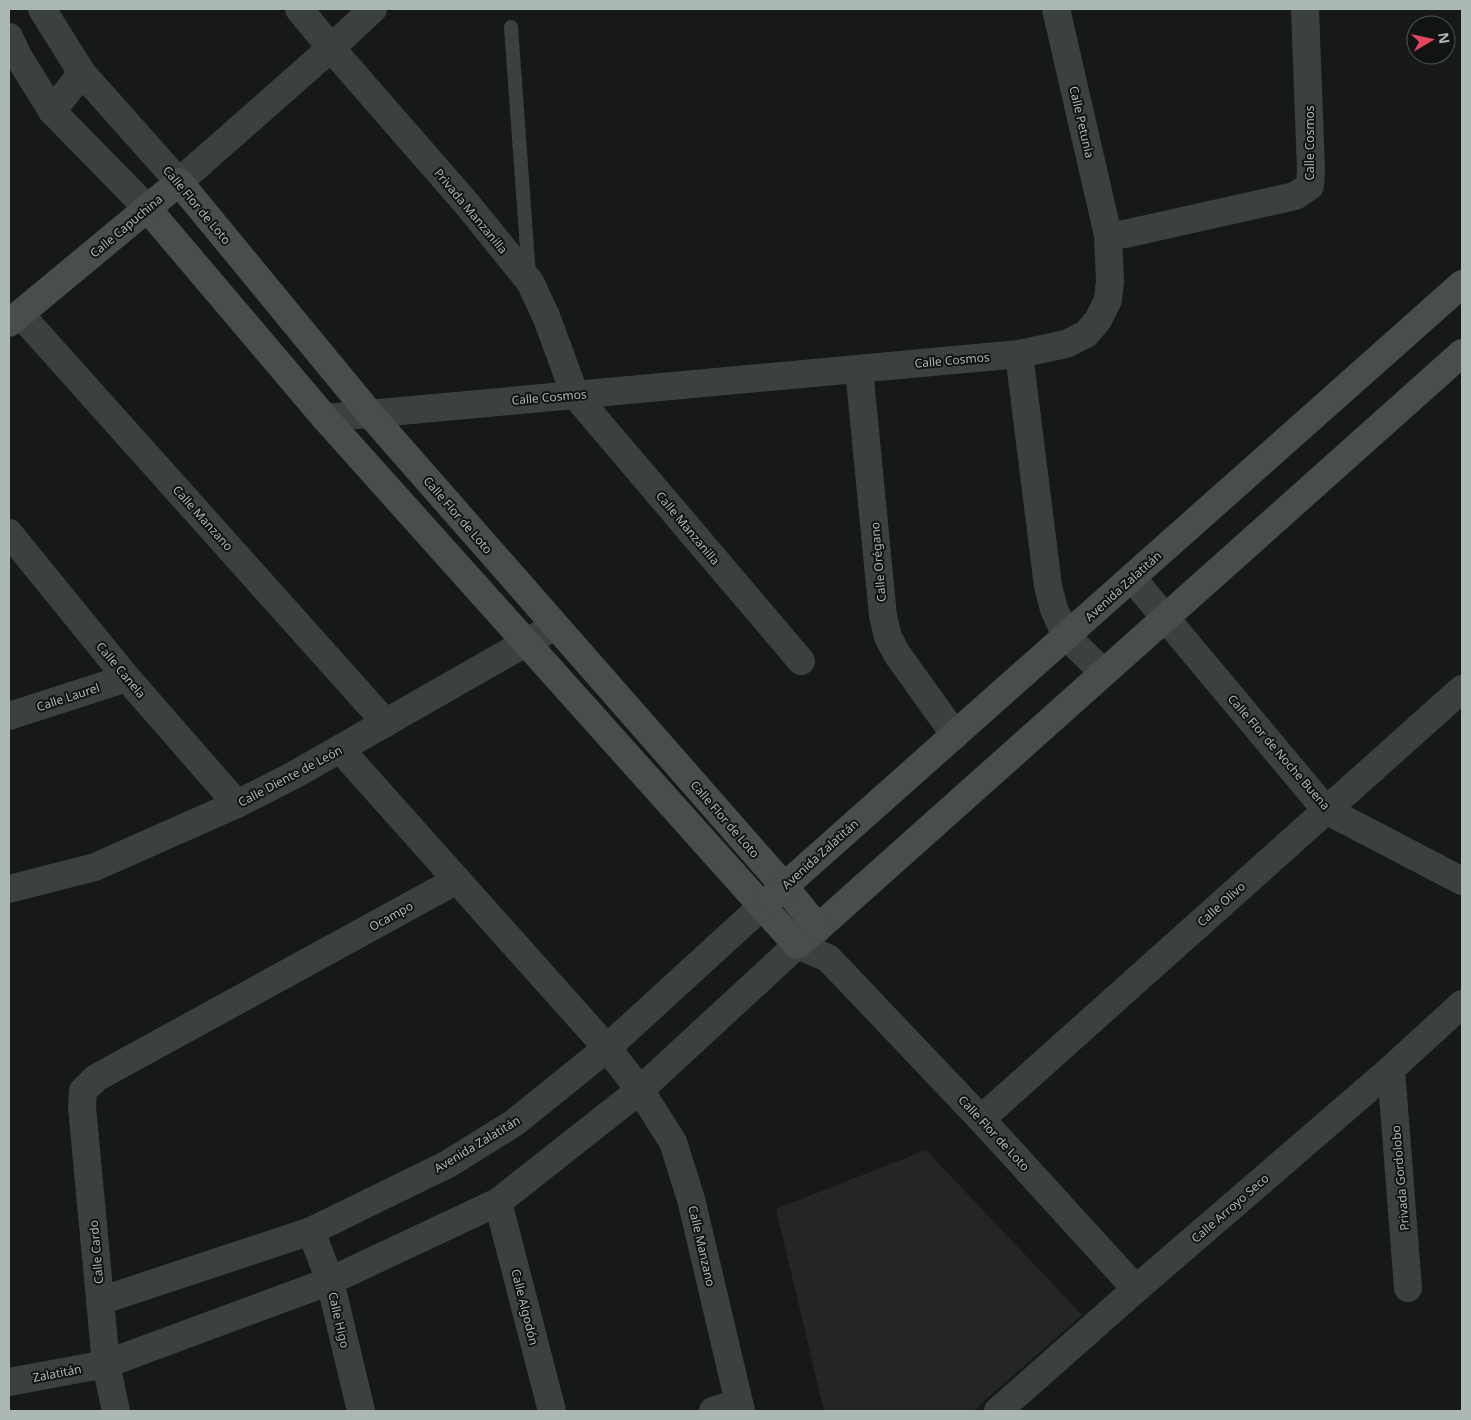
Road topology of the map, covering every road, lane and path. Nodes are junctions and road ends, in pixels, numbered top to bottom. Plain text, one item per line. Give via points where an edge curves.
1 (42, 9) edge
2 (299, 9) edge
3 (373, 9) edge
4 (1056, 9) edge
5 (1305, 9) edge
6 (511, 27) dead end
7 (9, 37) edge
8 (331, 48) junction
9 (82, 73) junction
10 (52, 111) junction
11 (179, 182) junction
12 (147, 208) junction
13 (1108, 236) junction
14 (530, 282) junction
15 (1462, 284) edge
16 (14, 318) edge
17 (1462, 353) edge
18 (1019, 354) junction
19 (859, 369) junction
20 (575, 395) junction
21 (370, 414) junction
22 (325, 418) junction
23 (9, 534) edge
24 (1132, 578) junction
25 (1165, 617) junction
26 (555, 626) junction
27 (1066, 636) junction
28 (526, 643) junction
29 (801, 661) dead end
30 (1103, 672) junction
31 (127, 678) junction
32 (1462, 689) edge
33 (9, 716) edge
34 (386, 723) junction
35 (955, 735) junction
36 (340, 749) junction
37 (237, 804) junction
38 (1326, 810) junction
39 (457, 880) junction
40 (1462, 881) edge
41 (784, 886) junction
42 (9, 889) edge
43 (761, 907) junction
44 (818, 928) junction
45 (797, 946) junction
46 (828, 958) junction
47 (1462, 1004) edge
48 (607, 1048) junction
49 (1391, 1069) junction
50 (640, 1090) junction
51 (83, 1091) joint
52 (981, 1119) junction
53 (498, 1202) junction
54 (311, 1232) junction
55 (330, 1281) junction
56 (1408, 1288) dead end
57 (1136, 1289) junction
58 (100, 1301) junction
59 (106, 1364) junction
60 (9, 1382) edge
61 (740, 1407) edge
62 (1000, 1410) edge
63 (116, 1411) edge
64 (361, 1411) edge
65 (552, 1411) edge
66 (713, 1411) edge

1 - 9 street, Calle Flor de Loto
2 - 8 street
3 - 8 street, Calle Capuchina
4 - 13 street, Calle Petunia
5 - 13 street, Calle Cosmos via 1310,186 1295,196
6 - 14 lane
7 - 10 street, Calle Flor de Loto
8 - 11 street, Calle Capuchina
8 - 14 street, Privada Manzanilla via 467,204
9 - 10 street
9 - 11 street, Calle Flor de Loto
10 - 12 street, Calle Flor de Loto
11 - 12 street, Calle Capuchina
11 - 21 street, Calle Flor de Loto
12 - 16 street, Calle Capuchina
12 - 22 street, Calle Flor de Loto
13 - 18 street, Calle Cosmos via 1108,300 1098,320 1086,334 1066,344
14 - 20 street, Privada Manzanilla
15 - 24 street, Avenida Zalatitán
16 - 34 street, Calle Manzano
17 - 25 street
18 - 19 street, Calle Cosmos
18 - 27 street via 1048,586
19 - 20 street, Calle Cosmos
19 - 35 street, Calle Orégano via 883,616 888,636 897,654
20 - 21 street, Calle Cosmos
20 - 29 street, Calle Manzanilla
21 - 22 street, Calle Cosmos
21 - 26 street, Calle Flor de Loto
22 - 28 street, Calle Flor de Loto
23 - 31 street, Calle Canela
24 - 25 street, Calle Flor de Noche Buena
24 - 27 street, Avenida Zalatitán
25 - 30 street
25 - 38 street, Calle Flor de Noche Buena
26 - 28 street, Calle Diente de León
26 - 41 street, Calle Flor de Loto
27 - 30 street
27 - 35 street, Avenida Zalatitán
28 - 34 street, Calle Diente de León
28 - 43 street, Calle Flor de Loto
30 - 44 street
31 - 33 street, Calle Laurel
31 - 37 street, Calle Canela
32 - 38 street, Calle Olivo
34 - 36 street, Calle Diente de León
35 - 41 street, Avenida Zalatitán
36 - 37 street, Calle Diente de León
36 - 39 street
37 - 42 street, Calle Diente de León via 95,867
38 - 40 street, Calle Flor de Noche Buena
38 - 52 street, Calle Olivo
39 - 48 street
39 - 51 street, Ocampo via 96,1078
41 - 43 street, Avenida Zalatitán
41 - 44 street, Calle Flor de Loto
43 - 45 street, Calle Flor de Loto
43 - 48 street, Avenida Zalatitán
44 - 45 street
44 - 46 street, Calle Flor de Loto
45 - 46 street, Calle Flor de Loto
45 - 50 street
46 - 52 street, Calle Flor de Loto
47 - 49 street, Calle Arroyo Seco
48 - 50 street
48 - 54 street, Avenida Zalatitán via 514,1123 448,1164
49 - 56 street, Privada Gordolobo
49 - 57 street, Calle Arroyo Seco
50 - 53 street
50 - 61 street, Calle Manzano via 675,1150 690,1199
51 - 58 street, Calle Cardo
52 - 57 street, Calle Flor de Loto
53 - 55 street
53 - 65 street, Calle Algodón
54 - 55 street, Calle Higo
54 - 58 street, Avenida Zalatitán
55 - 59 street
55 - 64 street, Calle Higo
57 - 62 street, Calle Arroyo Seco
58 - 59 street, Calle Cardo
59 - 60 street, Zalatitán
59 - 63 street, Calle Cardo
61 - 66 street

